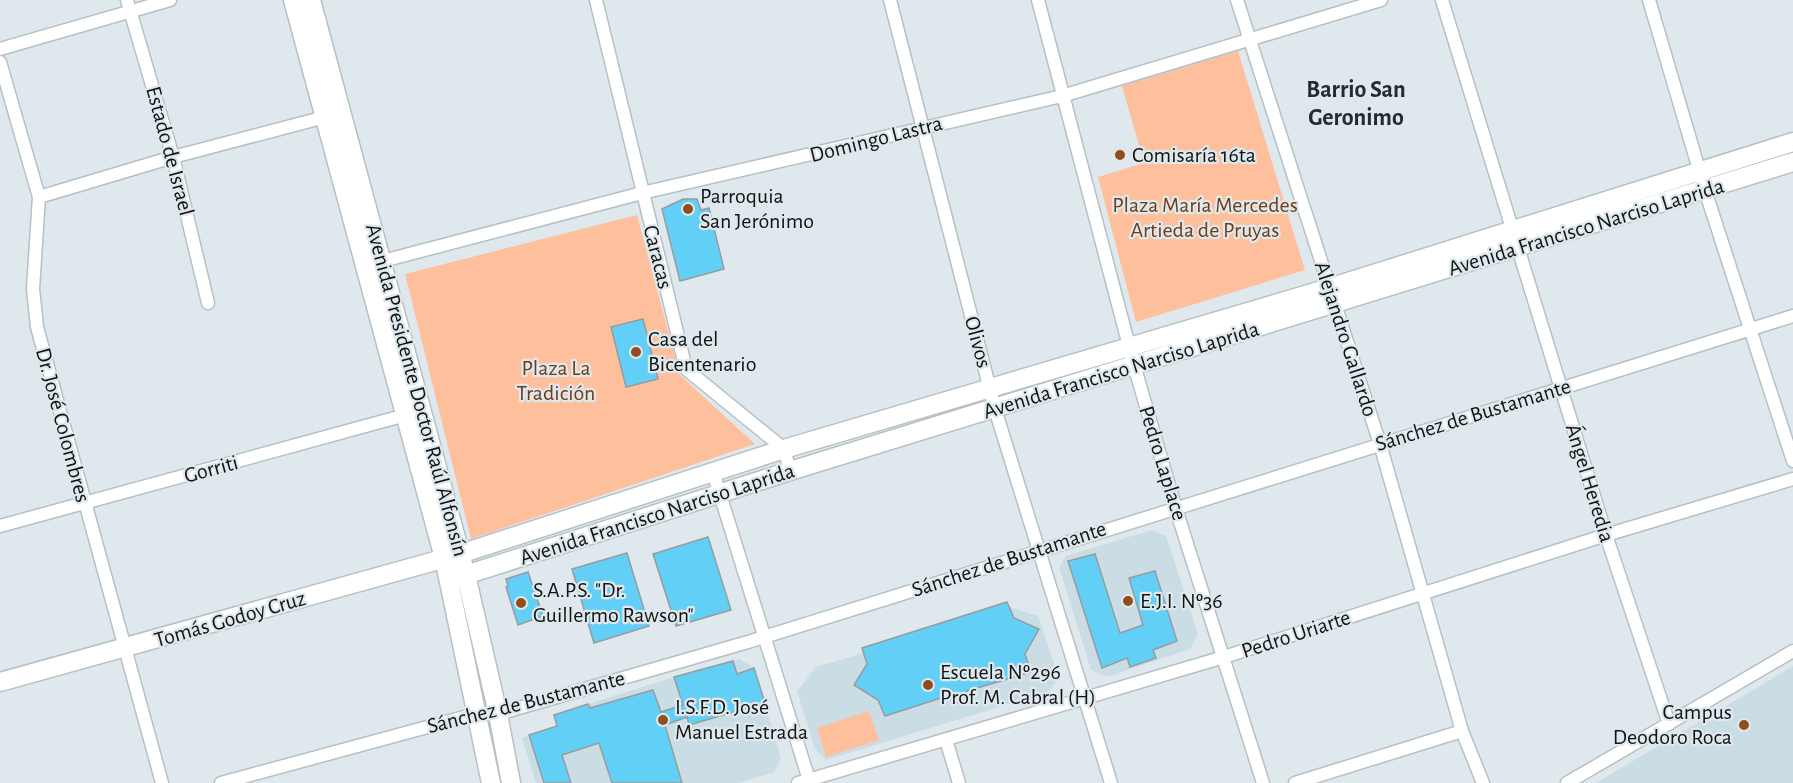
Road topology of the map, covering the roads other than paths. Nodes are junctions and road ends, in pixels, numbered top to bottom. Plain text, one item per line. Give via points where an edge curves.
1 (170, 0) edge
2 (293, 0) edge
3 (311, 0) edge
4 (596, 0) edge
5 (890, 0) edge
6 (1038, 0) edge
7 (1237, 0) edge
8 (1381, 0) edge
9 (1442, 0) edge
10 (1649, 0) edge
11 (129, 6) edge
12 (1249, 40) junction
13 (0, 49) edge
14 (0, 62) edge
15 (1062, 96) junction
16 (325, 117) junction
17 (922, 128) junction
18 (1793, 142) edge
19 (173, 157) junction
20 (1793, 162) edge
21 (1700, 170) junction
22 (1705, 190) junction
23 (642, 193) junction
24 (39, 197) junction
25 (1513, 228) junction
26 (1518, 248) junction
27 (375, 263) junction
28 (1331, 296) junction
29 (208, 303) dead end
30 (1793, 316) edge
31 (1751, 329) junction
32 (1130, 346) junction
33 (1134, 365) junction
34 (1561, 387) junction
35 (990, 388) junction
36 (995, 409) junction
37 (413, 412) junction
38 (1380, 444) junction
39 (784, 449) junction
40 (1793, 461) edge
41 (790, 471) junction
42 (713, 472) junction
43 (1793, 479) edge
44 (720, 495) junction
45 (84, 504) junction
46 (1175, 506) junction
47 (0, 526) edge
48 (1606, 535) junction
49 (1037, 550) junction
50 (452, 556) junction
51 (458, 577) junction
52 (1422, 594) junction
53 (765, 636) junction
54 (125, 649) junction
55 (1793, 651) edge
56 (1224, 657) junction
57 (0, 682) edge
58 (1083, 699) junction
59 (479, 713) junction
60 (498, 714) junction
61 (1668, 724) junction
62 (1462, 730) junction
63 (946, 740) junction
64 (805, 782) edge
65 (162, 783) edge
66 (221, 783) edge
67 (491, 783) edge
68 (511, 783) edge
69 (959, 783) edge
70 (1111, 783) edge
71 (1263, 783) edge
72 (1295, 783) edge
73 (1483, 783) edge
74 (1567, 783) edge

1 - 11 street
2 - 16 main road, Avenida Presidente Doctor Raúl Alfonsín
3 - 27 main road, Avenida Presidente Doctor Raúl Alfonsín
4 - 23 street, Caracas
5 - 17 street, Olivos
6 - 15 street, Pedro Laplace
7 - 12 street, Alejandro Gallardo
8 - 12 street, Domingo Lastra
9 - 25 street, Ángel Heredia
10 - 21 street
11 - 13 street
11 - 19 street, Estado de Israel
12 - 15 street, Domingo Lastra
12 - 28 street, Alejandro Gallardo
14 - 24 street, Dr. José Colombres
15 - 17 street, Domingo Lastra
15 - 32 street, Pedro Laplace
16 - 19 street
16 - 27 main road, Avenida Presidente Doctor Raúl Alfonsín
17 - 23 street, Domingo Lastra
17 - 35 street, Olivos
18 - 21 main road, Avenida Francisco Narciso Laprida
19 - 24 street
19 - 29 street, Estado de Israel
20 - 22 main road, Avenida Francisco Narciso Laprida
21 - 22 street
21 - 25 main road, Avenida Francisco Narciso Laprida
22 - 26 main road, Avenida Francisco Narciso Laprida
22 - 31 street
23 - 27 street, Domingo Lastra
23 - 39 street, Caracas via 686,369
24 - 45 street, Dr. José Colombres via 33,289 37,327
25 - 26 street, Ángel Heredia
25 - 28 main road, Avenida Francisco Narciso Laprida
26 - 28 main road, Avenida Francisco Narciso Laprida
26 - 34 street, Ángel Heredia
27 - 37 main road, Avenida Presidente Doctor Raúl Alfonsín
28 - 32 main road, Avenida Francisco Narciso Laprida
28 - 33 main road, Avenida Francisco Narciso Laprida
28 - 38 street, Alejandro Gallardo
30 - 31 street, Sánchez de Bustamante
31 - 34 street, Sánchez de Bustamante
31 - 40 street
32 - 33 street, Pedro Laplace
32 - 35 main road, Avenida Francisco Narciso Laprida
33 - 36 main road, Avenida Francisco Narciso Laprida
33 - 46 street, Pedro Laplace
34 - 38 street, Sánchez de Bustamante
34 - 48 street, Ángel Heredia
35 - 36 street, Olivos
35 - 39 main road, Avenida Francisco Narciso Laprida
36 - 41 main road, Avenida Francisco Narciso Laprida
36 - 49 street, Olivos
37 - 45 street, Gorriti
37 - 50 main road, Avenida Presidente Doctor Raúl Alfonsín
38 - 46 street, Sánchez de Bustamante
38 - 52 street, Alejandro Gallardo
39 - 41 street
39 - 42 main road, Avenida Francisco Narciso Laprida
41 - 44 main road, Avenida Francisco Narciso Laprida
42 - 44 street
42 - 50 main road, Avenida Francisco Narciso Laprida
43 - 48 street, Pedro Uriarte
44 - 51 main road, Avenida Francisco Narciso Laprida
44 - 53 street
45 - 47 street, Gorriti
45 - 54 street, Dr. José Colombres
46 - 49 street, Sánchez de Bustamante
46 - 56 street, Pedro Laplace
48 - 52 street, Pedro Uriarte
48 - 61 street, Ángel Heredia
49 - 53 street, Sánchez de Bustamante
49 - 58 street, Olivos
50 - 51 main road, Avenida Presidente Doctor Raúl Alfonsín
50 - 54 main road, Tomás Godoy Cruz
51 - 59 main road, Avenida Presidente Doctor Raúl Alfonsín
51 - 60 main road, Avenida Presidente Doctor Raúl Alfonsín
52 - 56 street, Pedro Uriarte
52 - 62 street, Alejandro Gallardo
53 - 60 street, Sánchez de Bustamante
53 - 64 street
54 - 57 main road, Tomás Godoy Cruz
54 - 65 street, Dr. José Colombres
55 - 61 street
56 - 58 street, Pedro Uriarte
56 - 71 street, Pedro Laplace
58 - 63 street, Pedro Uriarte
58 - 70 street, Olivos
59 - 60 street, Sánchez de Bustamante
59 - 66 street, Sánchez de Bustamante
59 - 67 main road, Avenida Presidente Doctor Raúl Alfonsín
60 - 68 main road, Avenida Presidente Doctor Raúl Alfonsín
61 - 74 street
62 - 72 street
62 - 73 street, Alejandro Gallardo
63 - 64 street, Pedro Uriarte
63 - 69 street

